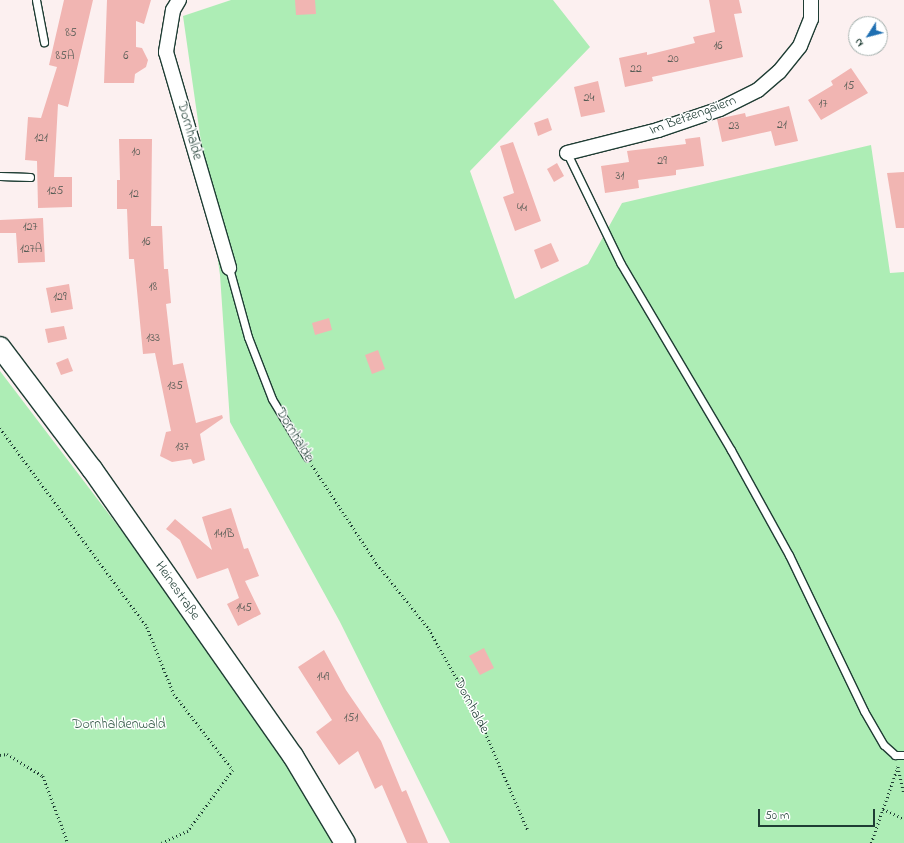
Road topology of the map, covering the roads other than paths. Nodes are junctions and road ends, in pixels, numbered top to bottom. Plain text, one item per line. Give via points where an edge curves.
1 (36, 0) edge
2 (179, 0) edge
3 (811, 0) edge
4 (44, 42) dead end
5 (567, 153) joint
6 (0, 176) edge
7 (30, 177) dead end
8 (229, 268) joint
9 (0, 347) edge
10 (307, 457) road end
11 (904, 755) edge
12 (345, 843) edge

1 - 4 lane
2 - 8 street, Dornhalde via 173,10 166,52
3 - 5 street, Im Betzengaiern via 811,19 800,46 779,72 758,90 720,109 658,130
5 - 11 lane via 621,264 731,450 789,555 864,711 884,745 895,755
6 - 7 lane
8 - 10 lane, Dornhalde via 248,337 272,399
9 - 12 main road, Heinestraße via 92,470 294,756

